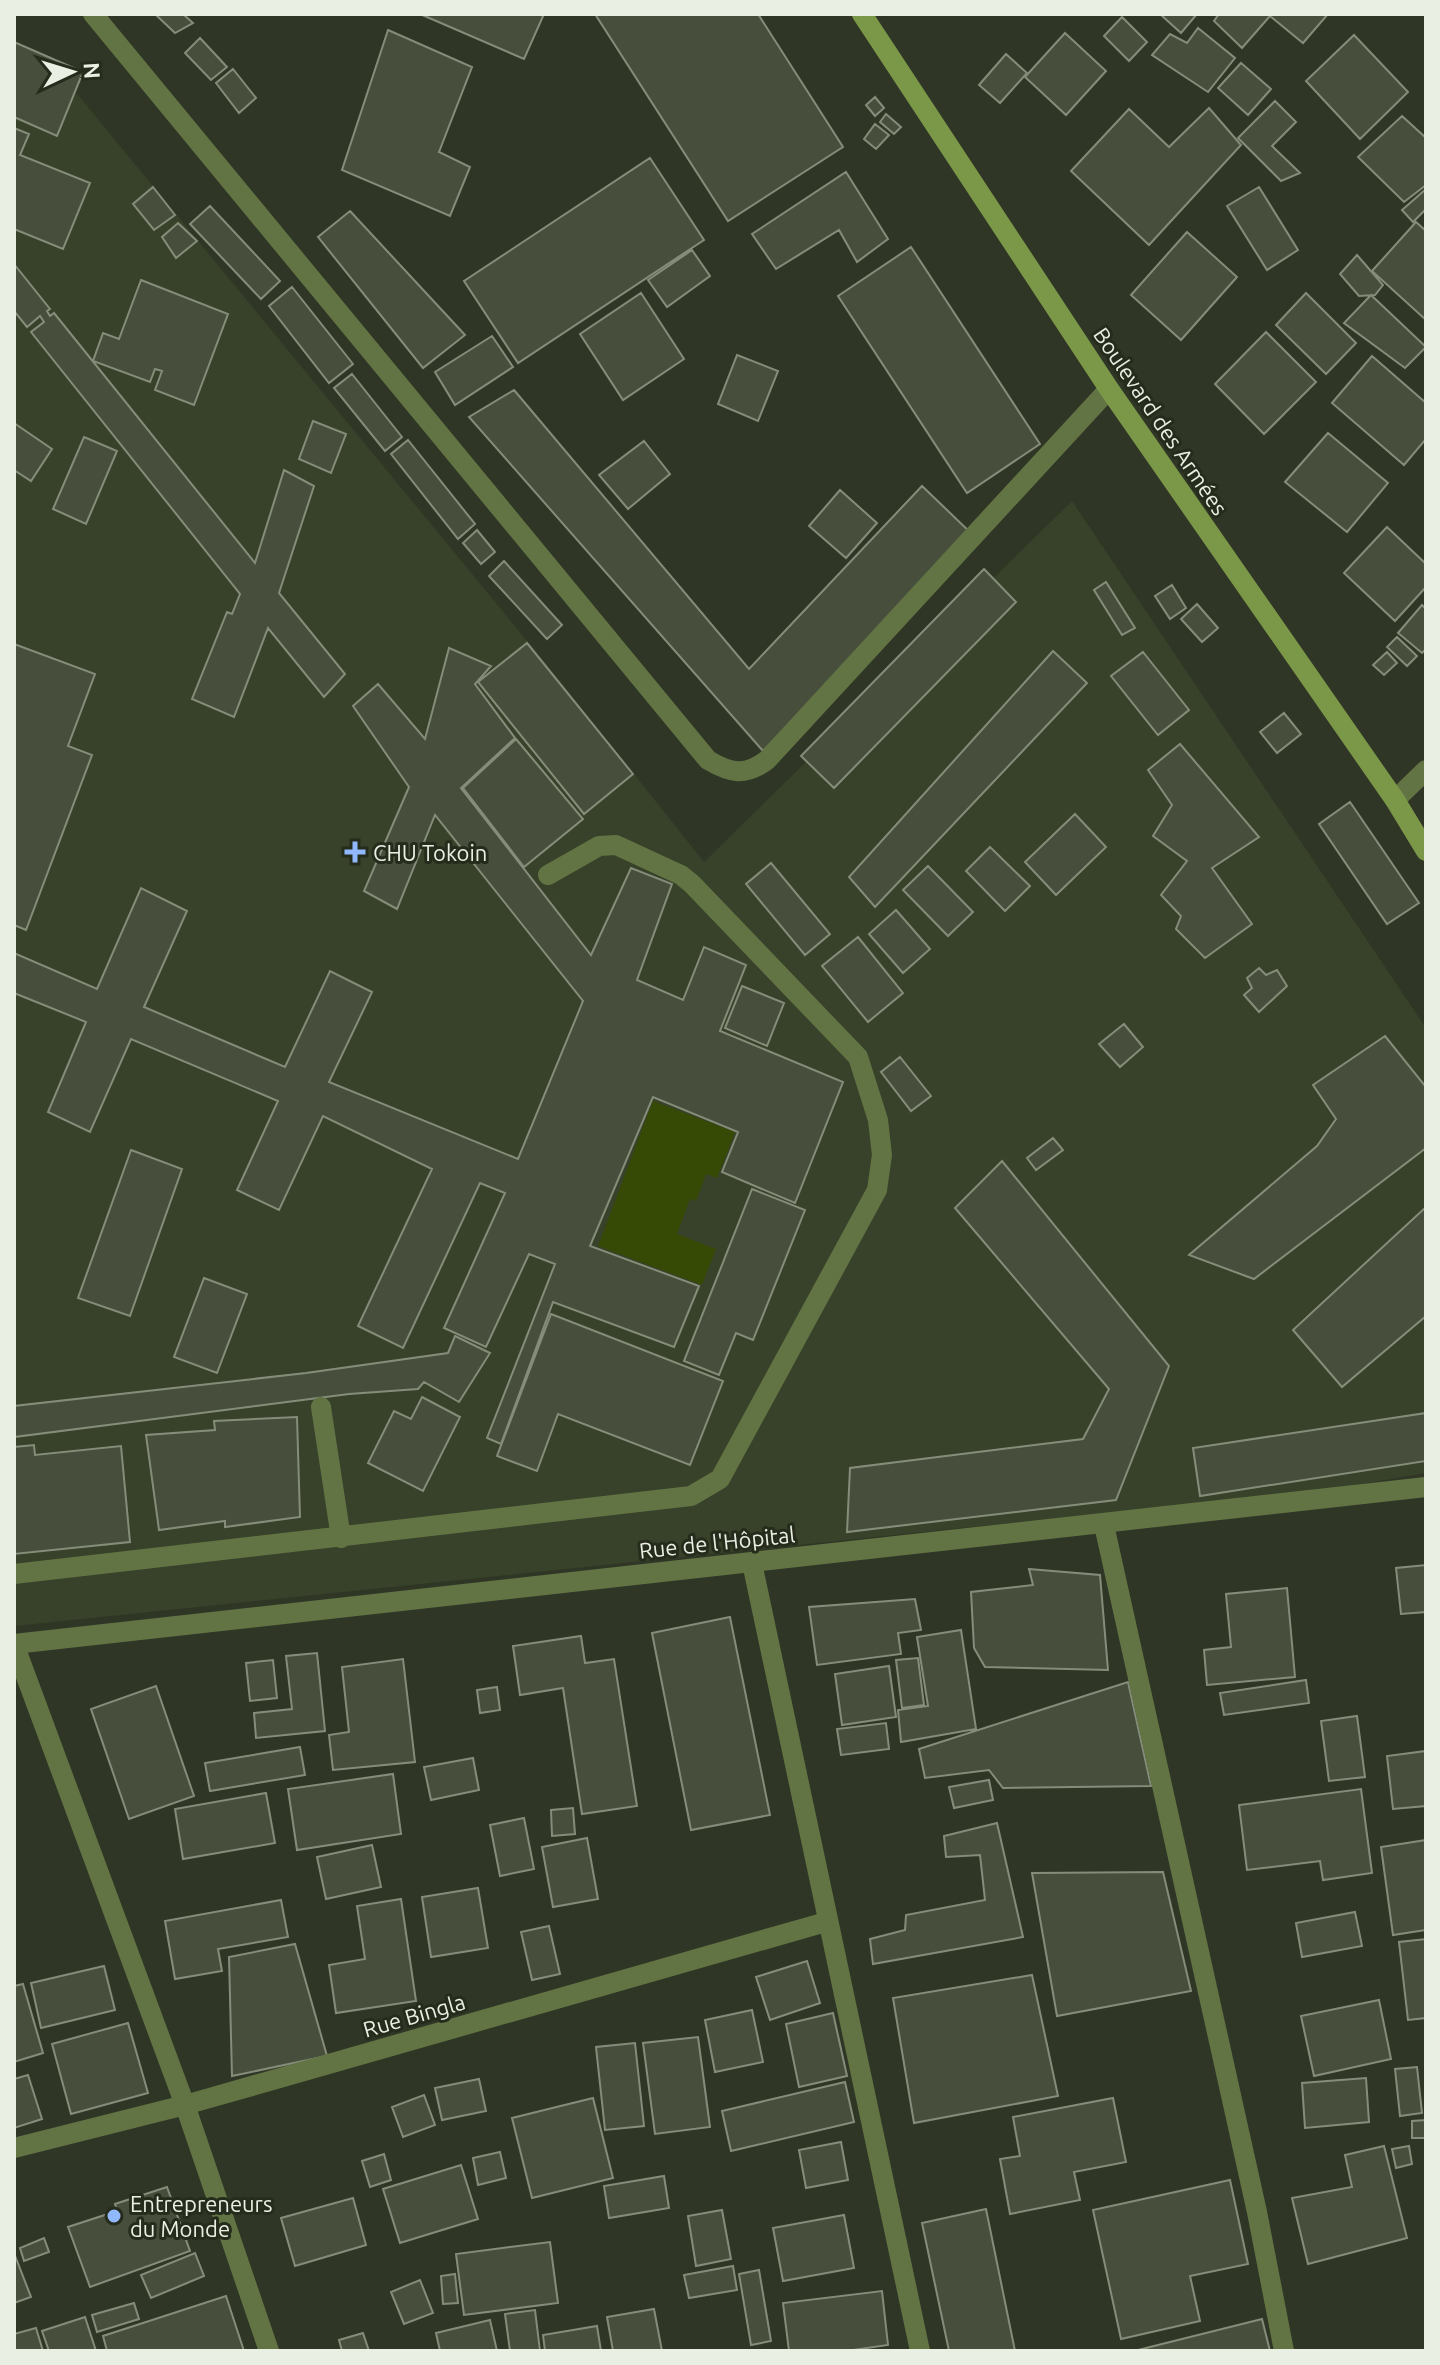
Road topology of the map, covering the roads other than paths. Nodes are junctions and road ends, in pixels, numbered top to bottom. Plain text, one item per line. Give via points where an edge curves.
1 (93, 14) edge
2 (862, 14) edge
3 (1109, 389) junction
4 (1426, 770) edge
5 (1395, 800) junction
6 (1426, 851) edge
7 (548, 875) dead end
8 (321, 1407) dead end
9 (1426, 1487) edge
10 (1104, 1525) junction
11 (341, 1538) junction
12 (752, 1563) junction
13 (14, 1574) edge
14 (14, 1644) edge
15 (826, 1922) junction
16 (185, 2105) junction
17 (14, 2148) edge
18 (269, 2351) edge
19 (920, 2351) edge
20 (1284, 2351) edge

1 - 3 street via 708,760 730,773 754,770 767,760
2 - 3 main road, Boulevard des Armées
3 - 5 main road, Boulevard des Armées
4 - 5 street
5 - 6 main road, Boulevard des Armées
7 - 11 street via 599,846 616,845 692,884 858,1057 878,1120 882,1155 877,1190 720,1479 704,1491
8 - 11 street
9 - 10 street, Rue de l'Hôpital
10 - 12 street, Rue de l'Hôpital
10 - 20 street
11 - 13 street
12 - 14 street, Rue de l'Hôpital
12 - 15 street
14 - 16 street
15 - 16 street, Rue Bingla
15 - 19 street
16 - 17 street, Rue Bingla
16 - 18 street

